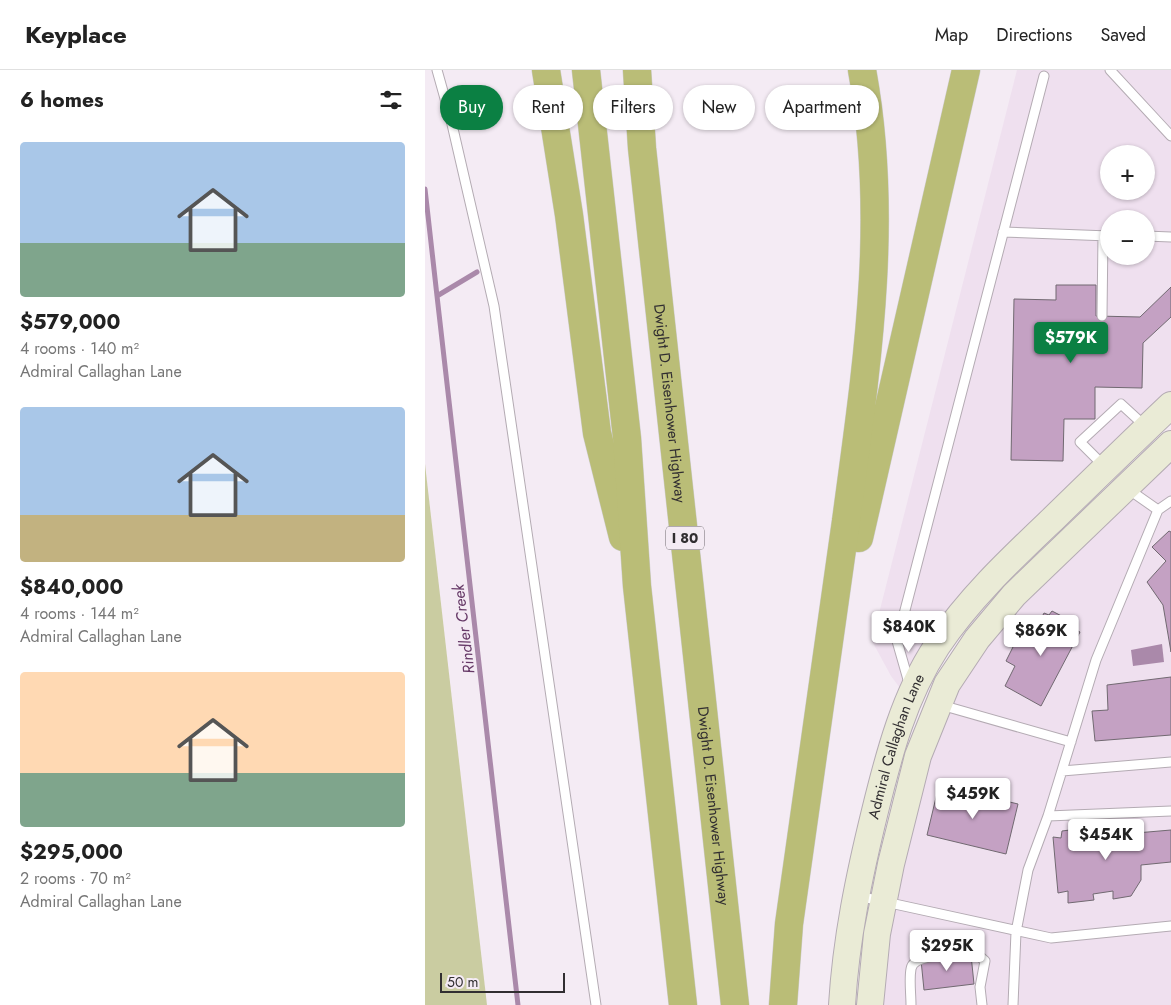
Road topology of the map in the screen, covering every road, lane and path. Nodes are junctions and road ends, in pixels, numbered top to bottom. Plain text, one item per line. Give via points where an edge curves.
1 (437, 70) edge
2 (546, 70) edge
3 (585, 70) edge
4 (637, 70) edge
5 (862, 70) edge
6 (966, 70) edge
7 (1110, 70) edge
8 (1044, 76) dead end
9 (1171, 136) edge
10 (1003, 232) junction
11 (1100, 235) edge
12 (1155, 236) edge
13 (1171, 237) edge
14 (1105, 265) edge
15 (1102, 316) dead end
16 (1171, 405) edge
17 (1147, 428) junction
18 (1171, 444) edge
19 (1116, 478) junction
20 (1171, 501) edge
21 (1158, 510) junction
22 (637, 586) junction
23 (912, 693) junction
24 (821, 698) junction
25 (938, 704) junction
26 (1071, 742) junction
27 (1171, 762) edge
28 (1062, 771) junction
29 (1171, 811) edge
30 (1048, 816) junction
31 (855, 896) junction
32 (883, 902) junction
33 (1171, 926) edge
34 (1016, 932) junction
35 (595, 1005) edge
36 (683, 1005) edge
37 (735, 1005) edge
38 (783, 1005) edge
39 (841, 1005) edge
40 (870, 1005) edge
41 (911, 1005) edge
42 (982, 1005) edge
43 (1013, 1005) edge

1 - 35 lane via 495,306
2 - 22 highway via 571,224 597,433
3 - 22 highway via 627,438
4 - 37 highway, Dwight D. Eisenhower Highway / I 80 via 643,158
5 - 24 highway via 873,158 875,267 863,399
6 - 24 highway
7 - 9 lane
8 - 10 lane
10 - 11 lane
10 - 23 lane via 897,641
12 - 13 lane
14 - 15 lane
16 - 17 main road, Admiral Callaghan Lane
17 - 19 main road, Admiral Callaghan Lane
17 - 19 lane via 1121,404 1080,442
18 - 19 main road, Admiral Callaghan Lane
19 - 21 lane
19 - 23 main road, Admiral Callaghan Lane via 973,598 936,647
19 - 25 main road, Admiral Callaghan Lane via 994,616 960,662
20 - 21 lane
21 - 26 lane via 1096,660
22 - 36 highway
23 - 31 main road, Admiral Callaghan Lane via 883,779
24 - 38 highway via 789,924
25 - 26 lane
25 - 32 main road, Admiral Callaghan Lane via 910,786
26 - 28 lane
27 - 28 lane
28 - 30 lane
29 - 30 lane
30 - 34 lane via 1028,870
31 - 32 lane
31 - 39 main road, Admiral Callaghan Lane
32 - 34 lane
32 - 40 main road, Admiral Callaghan Lane
33 - 34 lane via 1051,938
34 - 43 lane
41 - 42 lane via 913,962 922,958 977,954 985,961 980,987

